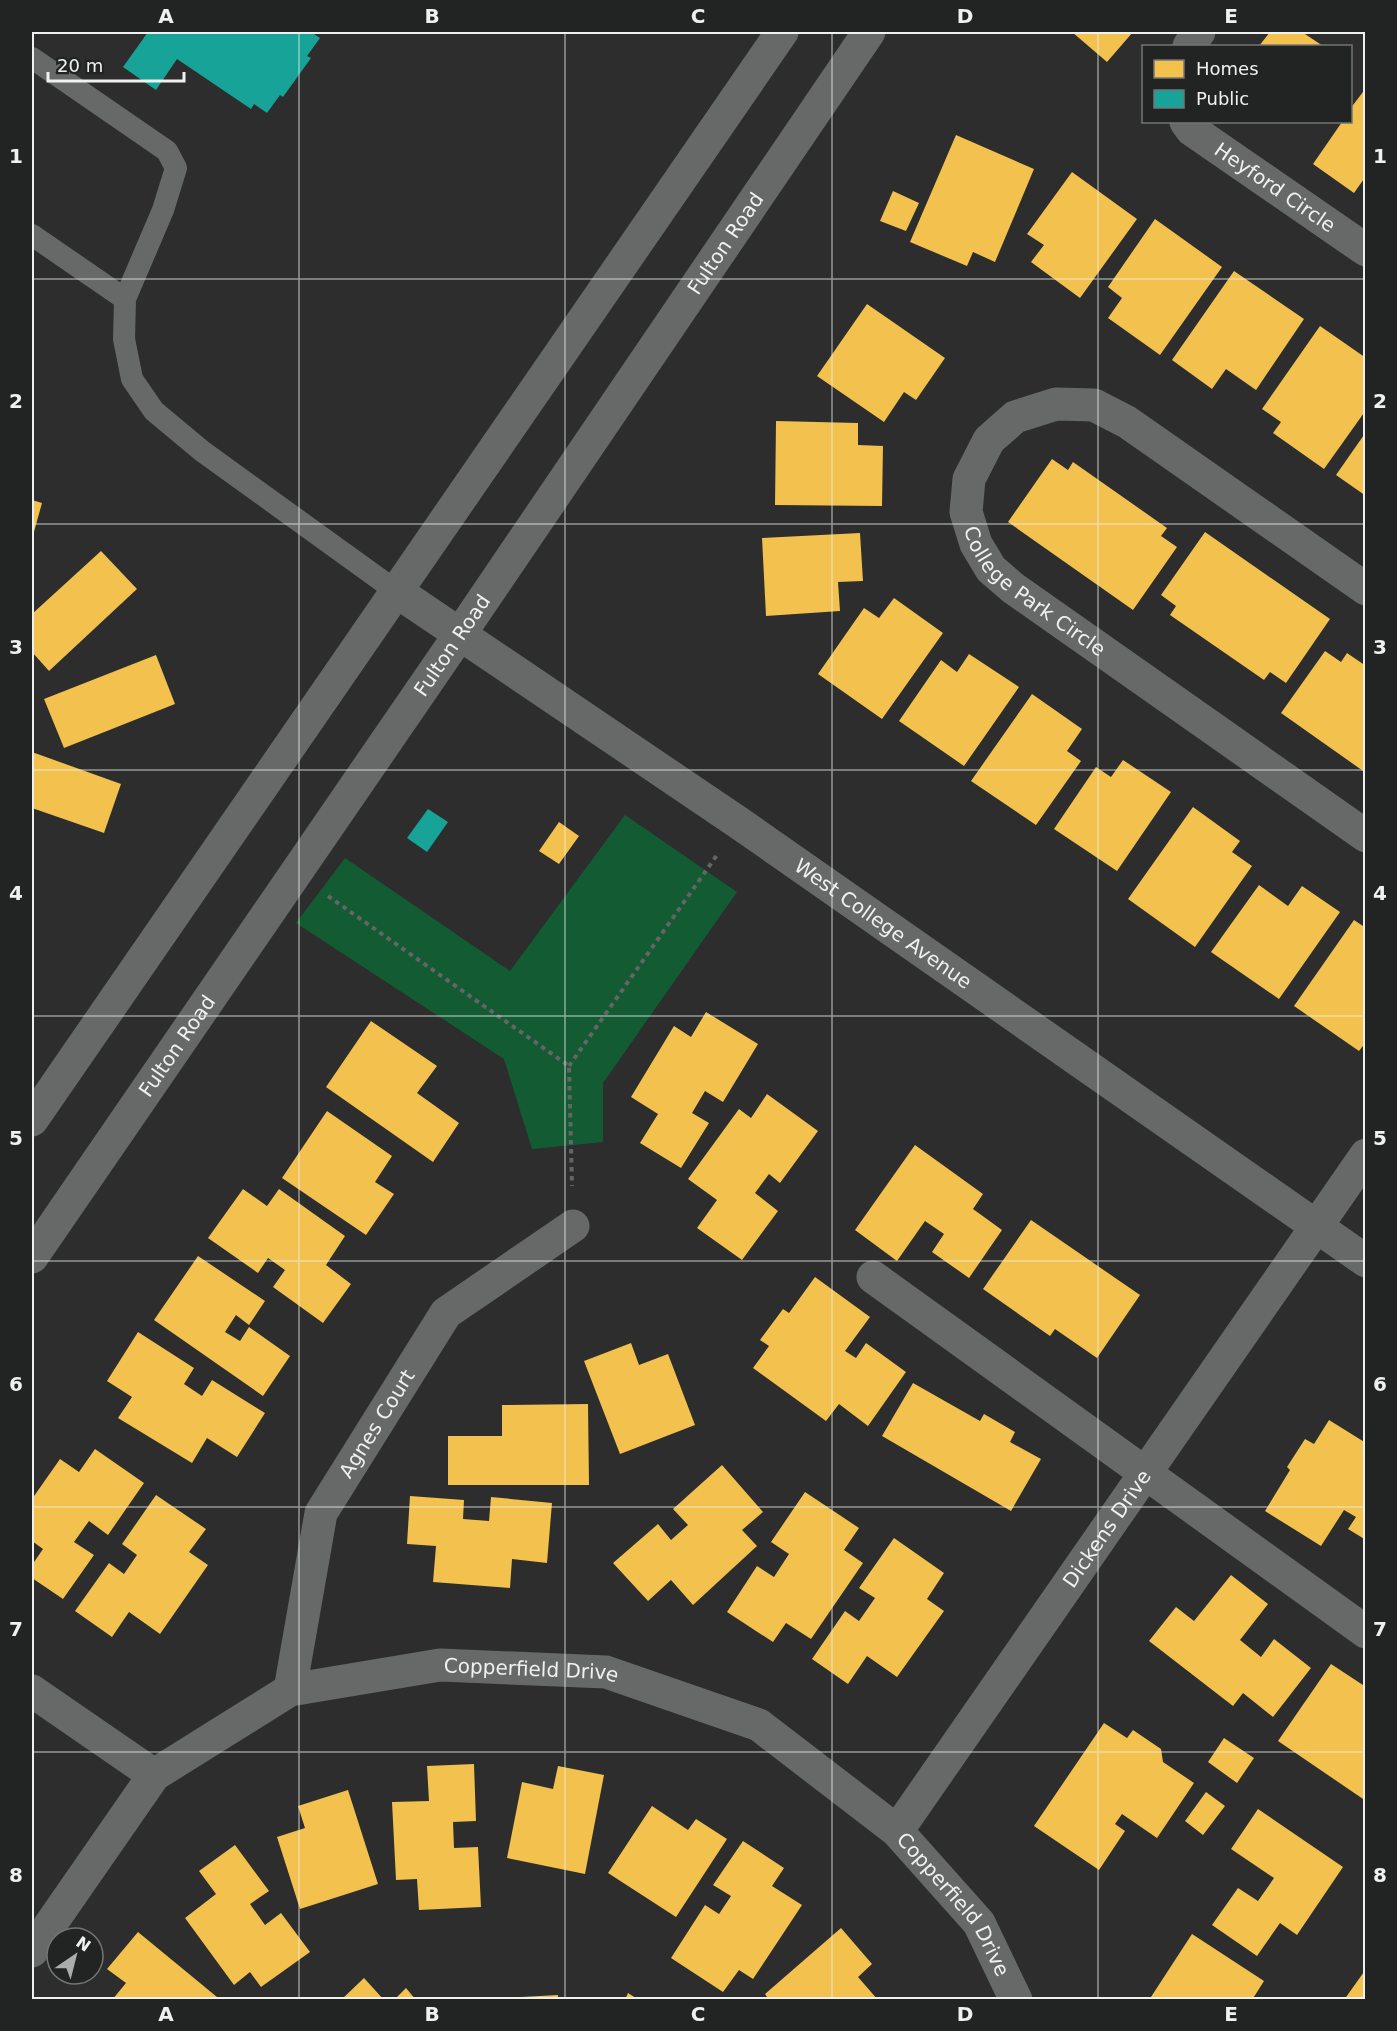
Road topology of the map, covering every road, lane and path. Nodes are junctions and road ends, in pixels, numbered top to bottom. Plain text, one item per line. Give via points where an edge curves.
1 (782, 32) edge
2 (870, 32) edge
3 (1199, 32) edge
4 (1190, 45) edge
5 (32, 58) edge
6 (1187, 123) edge
7 (32, 235) edge
8 (1365, 250) edge
9 (125, 298) junction
10 (1365, 589) edge
11 (396, 591) junction
12 (460, 634) junction
13 (739, 824) junction
14 (1365, 836) edge
15 (295, 872) junction
16 (569, 1066) junction
17 (32, 1120) edge
18 (1365, 1155) edge
19 (573, 1226) joint
20 (1316, 1227) junction
21 (32, 1257) edge
22 (1365, 1261) edge
23 (873, 1277) dead end
24 (1145, 1473) junction
25 (1365, 1632) edge
26 (290, 1690) junction
27 (32, 1691) edge
28 (154, 1774) junction
29 (897, 1831) junction
30 (32, 1951) edge
31 (1016, 2000) edge

1 - 11 street
2 - 12 street, Fulton Road
3 - 4 street
5 - 9 lane via 167,151 176,168 163,210
6 - 8 street, Heyford Circle
7 - 9 lane
9 - 11 lane via 124,339 132,379 154,411 202,451
10 - 14 street, College Park Circle via 1127,422 1094,405 1056,404 1015,417 989,441 969,479 966,512 976,544 991,569
11 - 12 street, West College Avenue
11 - 17 street
12 - 13 street, West College Avenue
12 - 15 street, Fulton Road
13 - 16 path
13 - 20 street, West College Avenue
15 - 16 path
15 - 21 street, Fulton Road
16 - 19 path
18 - 20 street
19 - 26 street, Agnes Court via 446,1313 321,1513
20 - 22 street, West College Avenue
20 - 24 street, Dickens Drive
23 - 24 street
24 - 25 street
24 - 29 street, Dickens Drive
26 - 28 street, Copperfield Drive
26 - 29 street, Copperfield Drive via 440,1665 606,1671 759,1725
27 - 28 street
28 - 30 street, Copperfield Drive
29 - 31 street, Copperfield Drive via 979,1923

